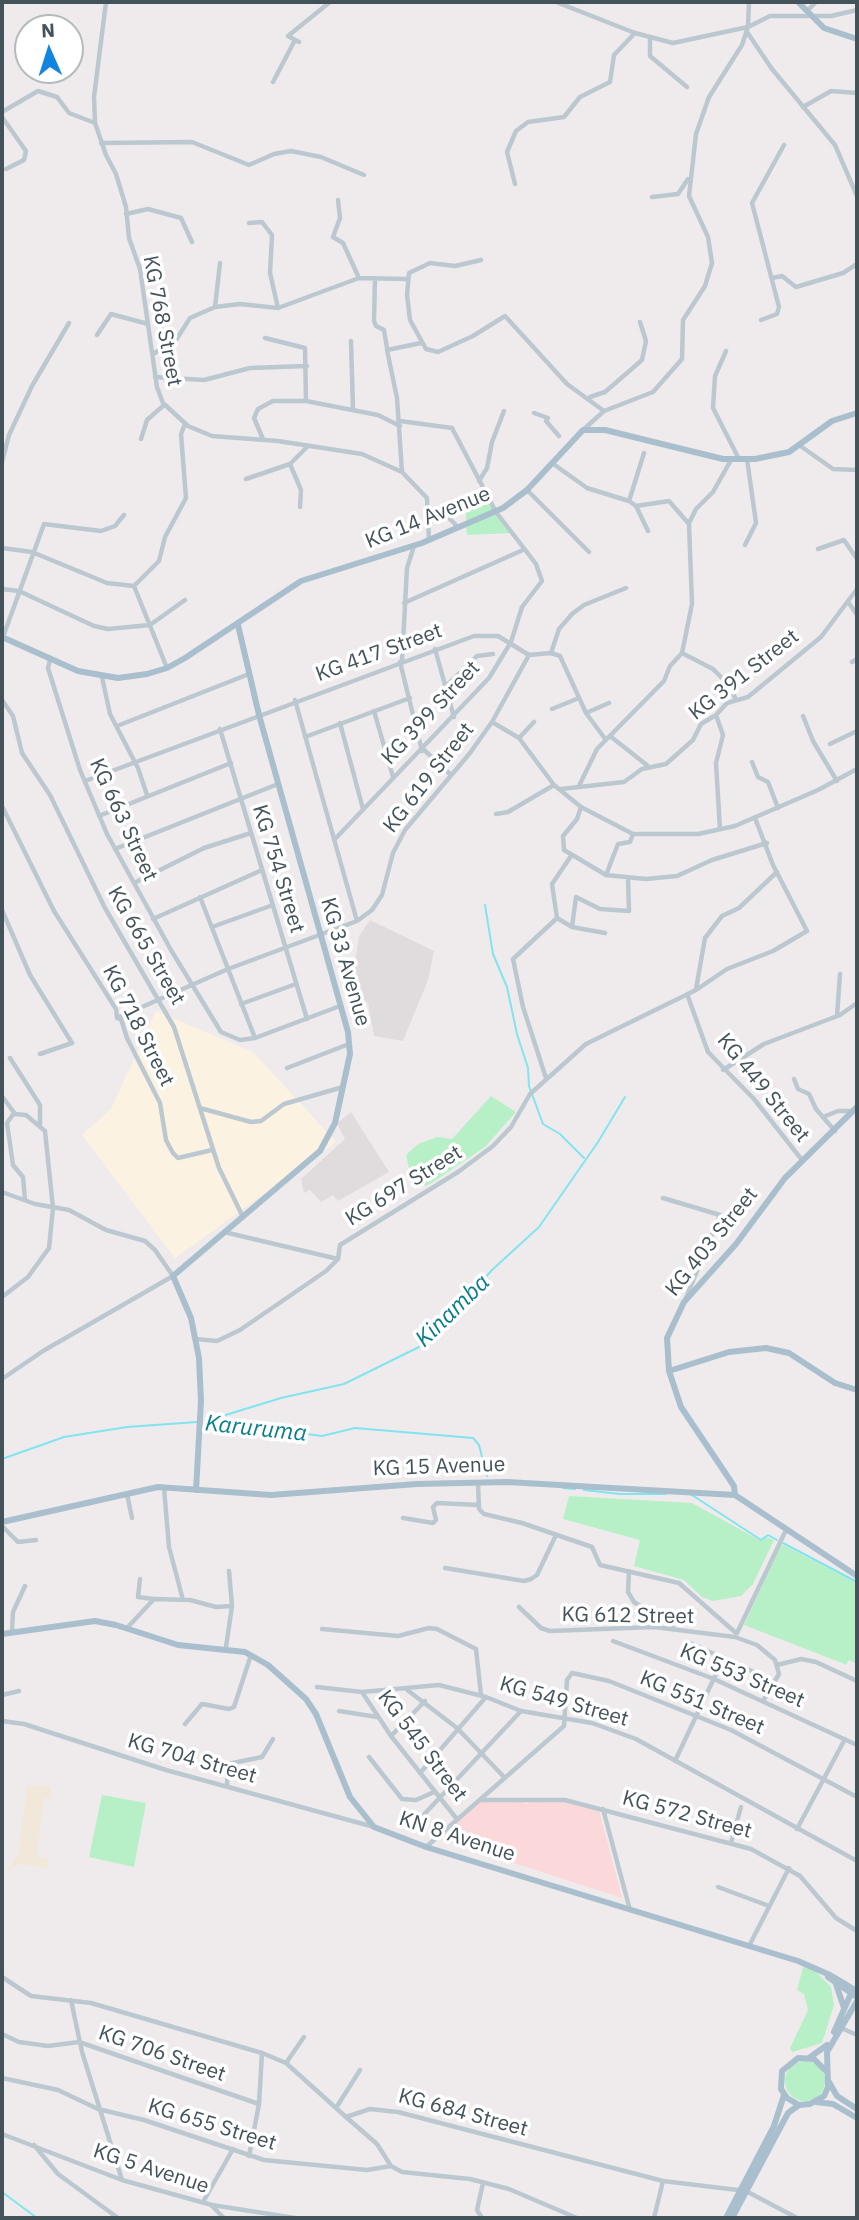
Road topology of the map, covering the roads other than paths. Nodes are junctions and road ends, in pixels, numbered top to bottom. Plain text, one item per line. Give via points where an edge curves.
1 (106, 2) edge
2 (330, 2) edge
3 (556, 2) edge
4 (749, 2) edge
5 (798, 2) edge
6 (816, 2) edge
7 (857, 10) edge
8 (808, 14) junction
9 (747, 29) junction
10 (635, 33) junction
11 (650, 38) junction
12 (857, 39) edge
13 (273, 82) dead end
14 (687, 87) dead end
15 (856, 94) edge
16 (803, 107) junction
17 (2, 112) edge
18 (2, 117) edge
19 (95, 123) junction
20 (101, 143) junction
21 (784, 145) dead end
22 (6, 169) dead end
23 (364, 175) dead end
24 (690, 176) junction
25 (516, 184) dead end
26 (857, 196) edge
27 (652, 197) dead end
28 (338, 200) dead end
29 (127, 214) junction
30 (249, 223) dead end
31 (192, 242) dead end
32 (481, 260) dead end
33 (220, 263) dead end
34 (857, 264) edge
35 (359, 278) junction
36 (375, 278) junction
37 (772, 278) junction
38 (406, 279) junction
39 (215, 307) junction
40 (278, 308) junction
41 (761, 320) dead end
42 (640, 322) dead end
43 (69, 323) dead end
44 (148, 324) junction
45 (97, 335) dead end
46 (265, 338) dead end
47 (351, 341) dead end
48 (421, 343) junction
49 (387, 348) junction
50 (726, 351) dead end
51 (153, 354) junction
52 (307, 366) junction
53 (155, 377) junction
54 (589, 397) junction
55 (306, 401) junction
56 (164, 405) junction
57 (353, 409) junction
58 (504, 411) dead end
59 (604, 411) junction
60 (534, 413) dead end
61 (857, 413) edge
62 (185, 424) junction
63 (400, 424) junction
64 (583, 430) junction
65 (559, 436) dead end
66 (141, 439) dead end
67 (262, 439) junction
68 (799, 445) junction
69 (308, 446) junction
70 (644, 453) dead end
71 (739, 459) junction
72 (2, 462) edge
73 (552, 463) junction
74 (289, 464) junction
75 (857, 470) edge
76 (402, 472) junction
77 (246, 479) dead end
78 (479, 481) junction
79 (527, 490) junction
80 (629, 501) junction
81 (636, 506) junction
82 (300, 507) dead end
83 (430, 510) junction
84 (496, 512) junction
85 (124, 514) dead end
86 (689, 524) junction
87 (458, 528) junction
88 (648, 531) dead end
89 (429, 540) junction
90 (745, 545) dead end
91 (414, 546) junction
92 (2, 548) edge
93 (818, 549) dead end
94 (523, 550) junction
95 (32, 552) junction
96 (589, 552) dead end
97 (857, 559) edge
98 (134, 586) junction
99 (626, 588) dead end
100 (2, 589) edge
101 (857, 589) edge
102 (19, 591) junction
103 (185, 600) dead end
104 (404, 603) junction
105 (849, 603) junction
106 (857, 615) edge
107 (150, 625) junction
108 (238, 625) junction
109 (2, 637) edge
110 (511, 642) junction
111 (435, 649) junction
112 (551, 653) junction
113 (682, 653) junction
114 (493, 654) dead end
115 (529, 654) junction
116 (50, 660) junction
117 (401, 661) junction
118 (167, 668) junction
119 (249, 674) junction
120 (102, 677) junction
121 (445, 687) junction
122 (410, 698) junction
123 (579, 698) junction
124 (2, 700) edge
125 (296, 700) junction
126 (736, 700) junction
127 (609, 703) dead end
128 (552, 709) dead end
129 (374, 711) junction
130 (586, 713) junction
131 (259, 715) junction
132 (716, 715) junction
133 (803, 716) dead end
134 (454, 718) junction
135 (492, 722) junction
136 (534, 722) dead end
137 (340, 723) junction
138 (117, 726) junction
139 (220, 729) junction
140 (857, 731) edge
141 (305, 737) junction
142 (519, 738) junction
143 (608, 738) junction
144 (830, 744) dead end
145 (423, 750) junction
146 (135, 761) junction
147 (752, 762) dead end
148 (231, 763) junction
149 (649, 767) junction
150 (857, 769) edge
151 (451, 775) junction
152 (393, 777) junction
153 (837, 780) junction
154 (85, 781) junction
155 (278, 785) junction
156 (554, 785) junction
157 (579, 786) junction
158 (560, 789) junction
159 (147, 795) junction
160 (241, 799) junction
161 (2, 806) edge
162 (581, 807) junction
163 (778, 808) junction
164 (363, 809) junction
165 (496, 814) dead end
166 (99, 816) junction
167 (755, 818) junction
168 (720, 829) junction
169 (251, 833) junction
170 (633, 834) junction
171 (335, 839) junction
172 (767, 843) junction
173 (115, 849) junction
174 (571, 856) junction
175 (262, 870) junction
176 (776, 872) junction
177 (606, 876) junction
178 (628, 877) junction
179 (134, 883) junction
180 (200, 897) junction
181 (273, 905) junction
182 (2, 910) edge
183 (557, 918) junction
184 (153, 919) junction
185 (357, 921) junction
186 (212, 927) junction
187 (572, 927) junction
188 (605, 933) dead end
189 (320, 934) junction
190 (285, 948) junction
191 (229, 970) junction
192 (840, 974) dead end
193 (296, 984) junction
194 (191, 985) junction
195 (696, 990) junction
196 (687, 995) junction
197 (158, 1000) junction
198 (857, 1003) edge
199 (241, 1004) junction
200 (340, 1006) junction
201 (837, 1016) junction
202 (117, 1018) junction
203 (307, 1019) junction
204 (256, 1038) junction
205 (350, 1044) junction
206 (40, 1054) dead end
207 (10, 1058) dead end
208 (287, 1068) dead end
209 (723, 1070) junction
210 (546, 1078) junction
211 (794, 1079) dead end
212 (343, 1087) junction
213 (2, 1096) edge
214 (199, 1108) junction
215 (856, 1109) edge
216 (14, 1113) junction
217 (823, 1117) junction
218 (40, 1124) junction
219 (836, 1131) junction
220 (212, 1150) junction
221 (802, 1160) junction
222 (2, 1192) edge
223 (663, 1198) dead end
224 (25, 1200) junction
225 (53, 1208) junction
226 (243, 1217) junction
227 (224, 1232) junction
228 (338, 1259) junction
229 (173, 1276) junction
230 (2, 1297) edge
231 (684, 1302) junction
232 (196, 1339) junction
233 (669, 1371) junction
234 (2, 1379) edge
235 (857, 1390) edge
236 (478, 1482) junction
237 (164, 1488) junction
238 (197, 1490) junction
239 (127, 1493) junction
240 (735, 1495) junction
241 (479, 1505) junction
242 (132, 1518) dead end
243 (403, 1518) dead end
244 (2, 1524) edge
245 (786, 1530) junction
246 (556, 1535) junction
247 (36, 1540) dead end
248 (445, 1568) dead end
249 (229, 1571) dead end
250 (629, 1571) junction
251 (857, 1576) edge
252 (139, 1579) dead end
253 (25, 1586) dead end
254 (154, 1599) junction
255 (183, 1600) junction
256 (232, 1606) junction
257 (519, 1607) dead end
258 (677, 1628) junction
259 (127, 1629) junction
260 (322, 1629) dead end
261 (12, 1632) junction
262 (2, 1634) edge
263 (736, 1635) junction
264 (613, 1641) dead end
265 (690, 1643) dead end
266 (226, 1647) junction
267 (251, 1654) junction
268 (724, 1657) junction
269 (777, 1665) junction
270 (756, 1672) dead end
271 (715, 1679) junction
272 (857, 1681) edge
273 (317, 1687) dead end
274 (406, 1689) junction
275 (19, 1691) dead end
276 (362, 1692) junction
277 (2, 1695) edge
278 (483, 1696) junction
279 (425, 1701) junction
280 (764, 1701) junction
281 (339, 1711) dead end
282 (521, 1711) junction
283 (378, 1717) junction
284 (567, 1717) junction
285 (698, 1717) junction
286 (2, 1721) edge
287 (185, 1724) dead end
288 (457, 1728) junction
289 (391, 1736) junction
290 (272, 1739) dead end
291 (845, 1740) junction
292 (857, 1745) edge
293 (483, 1755) junction
294 (369, 1757) dead end
295 (675, 1761) junction
296 (420, 1773) junction
297 (505, 1778) junction
298 (824, 1779) junction
299 (227, 1785) junction
300 (434, 1792) junction
301 (857, 1797) edge
302 (441, 1799) junction
303 (479, 1800) junction
304 (741, 1807) dead end
305 (603, 1808) junction
306 (456, 1818) junction
307 (416, 1823) dead end
308 (374, 1827) junction
309 (797, 1829) junction
310 (731, 1843) junction
311 (426, 1847) junction
312 (857, 1861) edge
313 (789, 1868) junction
314 (719, 1887) dead end
315 (769, 1906) junction
316 (630, 1910) junction
317 (857, 1931) edge
318 (749, 1946) junction
319 (819, 1969) junction
320 (2, 1977) edge
321 (836, 1984) junction
322 (855, 1995) edge
323 (71, 2000) junction
324 (844, 2008) junction
325 (855, 2011) edge
326 (840, 2027) junction
327 (2, 2035) edge
328 (857, 2035) edge
329 (304, 2037) dead end
330 (79, 2042) junction
331 (262, 2053) junction
332 (809, 2058) junction
333 (286, 2063) junction
334 (360, 2070) dead end
335 (827, 2074) junction
336 (2, 2078) edge
337 (784, 2095) junction
338 (816, 2102) junction
339 (259, 2104) junction
340 (799, 2105) junction
341 (336, 2108) junction
342 (98, 2109) junction
343 (857, 2109) edge
344 (346, 2118) junction
345 (857, 2118) edge
346 (2, 2134) edge
347 (34, 2144) junction
348 (233, 2149) junction
349 (249, 2156) junction
350 (391, 2166) junction
351 (122, 2180) junction
352 (663, 2181) junction
353 (483, 2183) junction
354 (743, 2191) junction
355 (203, 2202) junction
356 (212, 2205) junction
357 (118, 2218) edge
358 (224, 2218) edge
359 (295, 2218) edge
360 (482, 2218) edge
361 (577, 2218) edge
362 (654, 2218) edge
363 (726, 2218) edge
364 (732, 2218) edge
365 (797, 2218) edge

1 - 19 street, KG 768 Street via 93,106
2 - 13 street via 288,36 297,41
3 - 10 street
4 - 9 street
5 - 8 main road
6 - 8 street
7 - 8 street
8 - 9 street via 775,15
8 - 12 main road via 837,35
9 - 11 street via 686,42
9 - 16 street
9 - 24 street via 704,108
10 - 11 street
10 - 25 street via 614,55 610,82 580,97 564,117 528,122 516,131 507,152
11 - 14 street via 650,56
15 - 16 street via 831,91
16 - 26 street via 841,155
17 - 19 street via 38,91 57,97 69,113
18 - 22 street via 26,151 24,160
19 - 20 street, KG 768 Street
20 - 23 street via 192,142 249,165 291,151 321,157
20 - 29 street, KG 768 Street via 117,174
21 - 37 street via 752,203
24 - 27 street via 678,194
24 - 59 street via 692,207 708,237 712,263 705,286 683,320 682,359 653,392
28 - 35 street via 340,218 333,237 343,243
29 - 31 street via 148,209 181,218
29 - 44 street, KG 768 Street
30 - 40 street via 262,222 272,235 270,273
32 - 38 street via 455,267 430,262 411,270
33 - 39 street
34 - 37 street via 796,287 782,276
35 - 36 street
35 - 40 street
36 - 38 street
36 - 49 street via 374,321 384,330
37 - 41 street via 779,311
38 - 48 street via 410,320
39 - 40 street
39 - 51 street via 194,315 176,340
42 - 54 street via 646,341 642,360 605,392
43 - 72 street via 32,386
44 - 45 street via 110,314
44 - 51 street, KG 768 Street
46 - 52 street via 304,346
47 - 57 street
48 - 49 street
48 - 54 street via 438,352 505,316 567,384
49 - 63 street
50 - 71 street via 715,376 713,408
51 - 53 street, KG 768 Street
52 - 53 street via 250,368 204,380
52 - 55 street
53 - 56 street, KG 768 Street
54 - 59 street
55 - 57 street
55 - 67 street via 273,401 258,409 254,418
56 - 62 street, KG 768 Street
56 - 66 street via 147,420
57 - 63 street
58 - 78 street
59 - 64 street
60 - 65 street via 548,418
61 - 68 main road via 832,421
62 - 67 street, KG 768 Street via 220,438
62 - 98 street via 181,434 186,498 164,537 159,561
63 - 76 street
63 - 78 street, KG 399 Street via 451,426
64 - 71 main road via 605,430
64 - 73 main road, KG 14 Avenue
67 - 69 street, KG 768 Street
68 - 71 main road via 778,457
68 - 75 street via 833,469
69 - 74 street
69 - 76 street, KG 768 Street via 362,454
70 - 80 street
71 - 86 street via 696,509
71 - 90 street via 756,523
73 - 79 main road, KG 14 Avenue
73 - 80 street via 593,491
74 - 77 street
74 - 82 street via 302,490
76 - 83 street, KG 768 Street via 423,492
78 - 84 street, KG 399 Street
79 - 84 main road, KG 14 Avenue
79 - 96 street
80 - 81 street
81 - 86 street via 669,501
81 - 88 street
83 - 87 street via 449,518
83 - 89 street
84 - 87 main road, KG 14 Avenue
84 - 94 street, KG 399 Street
85 - 95 street via 115,526 101,531 44,524
86 - 113 street via 692,604
87 - 89 main road, KG 14 Avenue
89 - 91 main road, KG 14 Avenue
91 - 104 street
91 - 108 main road, KG 14 Avenue via 301,581
92 - 95 street
93 - 97 street via 844,540
94 - 104 street
94 - 110 street, KG 399 Street via 540,570 542,581 522,607
95 - 98 street via 107,583
95 - 102 street
98 - 107 street
99 - 112 street via 572,614 559,629
100 - 102 street
101 - 105 street, KG 391 Street
102 - 107 street via 100,628
102 - 109 street
103 - 107 street
104 - 117 street
105 - 106 street
105 - 126 street, KG 391 Street via 821,636 748,696
107 - 118 street
108 - 118 main road, KG 14 Avenue
108 - 119 main road, KG 33 Avenue
109 - 116 main road, KG 14 Avenue
110 - 111 street, KG 417 Street via 483,634
110 - 115 street
110 - 134 street, KG 399 Street via 489,678
111 - 117 street, KG 417 Street
111 - 121 street
112 - 115 street
112 - 123 street via 560,656
113 - 126 street via 713,669
113 - 143 street via 664,681
114 - 121 street via 477,656
115 - 135 street, KG 619 Street
116 - 120 main road, KG 14 Avenue
116 - 154 street, KG 663 Street via 48,668
117 - 122 street
117 - 125 street, KG 417 Street
118 - 120 main road, KG 14 Avenue via 132,677
119 - 131 main road, KG 33 Avenue
119 - 138 street
120 - 138 street
121 - 134 street
122 - 129 street
122 - 145 street
123 - 128 street
123 - 130 street
124 - 197 street, KG 665 Street via 13,716 22,753 50,794 105,908
125 - 131 street, KG 417 Street
125 - 141 street
126 - 132 street, KG 391 Street
127 - 130 street
129 - 137 street
129 - 152 street
130 - 143 street
131 - 139 street, KG 417 Street
131 - 155 main road, KG 33 Avenue
132 - 149 street, KG 391 Street via 701,724 693,740 666,764
132 - 168 street via 723,735 716,763
133 - 153 street
134 - 145 street, KG 399 Street
135 - 142 street
135 - 151 street, KG 619 Street
136 - 142 street
137 - 141 street
137 - 164 street
138 - 146 street
139 - 146 street, KG 417 Street
139 - 148 street, KG 754 Street
140 - 144 street
141 - 171 street
142 - 156 street
143 - 149 street
143 - 157 street via 589,761
145 - 151 street
145 - 152 street, KG 399 Street
146 - 154 street, KG 417 Street
146 - 159 street
147 - 163 street via 758,777 768,782
148 - 159 street
148 - 160 street, KG 754 Street
149 - 157 street, KG 391 Street via 624,782
150 - 153 street
151 - 185 street, KG 619 Street via 405,830 378,902
152 - 164 street, KG 399 Street
153 - 163 street
154 - 166 street, KG 663 Street
155 - 160 street
155 - 189 main road, KG 33 Avenue
156 - 158 street
156 - 165 street via 512,810
157 - 158 street, KG 391 Street
158 - 162 street
159 - 166 street
160 - 169 street, KG 754 Street
160 - 173 street
161 - 202 street, KG 718 Street via 54,911 116,1009
162 - 170 street
162 - 174 street via 562,841
163 - 167 street
164 - 171 street, KG 399 Street
166 - 173 street, KG 663 Street
167 - 168 street
167 - 172 street
168 - 170 street via 698,834
169 - 175 street, KG 754 Street
169 - 179 street via 204,848
170 - 177 street via 630,842 618,844
171 - 185 street
172 - 176 street
172 - 178 street via 677,876
173 - 179 street, KG 663 Street
174 - 177 street
174 - 183 street via 552,884
175 - 180 street
175 - 181 street, KG 754 Street
176 - 195 street via 739,908 722,916 705,938
176 - 195 street, KG 697 Street via 807,931 727,969
177 - 178 street
178 - 187 street via 629,910 600,909 576,897
179 - 184 street, KG 663 Street
180 - 184 street
180 - 186 street
181 - 186 street
181 - 190 street, KG 754 Street
182 - 206 street via 31,978 72,1043
183 - 187 street
183 - 210 street via 513,959
184 - 194 street, KG 663 Street
185 - 189 street, KG 619 Street
186 - 191 street
187 - 188 street
189 - 190 street, KG 619 Street
189 - 200 main road, KG 33 Avenue
190 - 191 street, KG 619 Street
190 - 193 street, KG 754 Street
191 - 194 street, KG 619 Street
191 - 199 street
192 - 201 street
193 - 199 street
193 - 203 street, KG 754 Street
194 - 197 street, KG 619 Street
194 - 204 street, KG 663 Street via 221,1032 240,1041
195 - 196 street, KG 697 Street
196 - 209 street, KG 449 Street via 705,1047
196 - 210 street, KG 697 Street via 586,1044
197 - 202 street, KG 619 Street
197 - 214 street, KG 665 Street via 174,1027
198 - 201 street
199 - 204 street
200 - 203 street
200 - 205 main road, KG 33 Avenue
201 - 209 street via 764,1044
202 - 220 street, KG 718 Street via 160,1102 166,1140 175,1156
203 - 204 street
205 - 208 street
205 - 212 main road, KG 33 Avenue
207 - 218 street via 40,1105
209 - 221 street, KG 449 Street via 754,1099
210 - 228 street, KG 697 Street via 493,1146 447,1180 340,1245
211 - 217 street
212 - 214 street via 284,1104 261,1121
212 - 226 main road, KG 33 Avenue via 335,1123 320,1151
213 - 216 street
214 - 220 street, KG 665 Street
215 - 217 street
215 - 219 main road, KG 403 Street
216 - 218 street via 23,1113
216 - 224 street via 7,1123 13,1167 23,1177
217 - 219 street
218 - 225 street via 47,1140
219 - 221 main road, KG 403 Street
220 - 226 street, KG 665 Street
221 - 231 main road, KG 403 Street
222 - 224 street
223 - 231 street via 720,1215
224 - 225 street
225 - 229 street via 69,1210 106,1230 145,1241
225 - 230 street via 49,1248 28,1277
226 - 227 main road, KG 33 Avenue
227 - 228 street
227 - 229 main road, KG 33 Avenue
228 - 232 street, KG 697 Street via 228,1338
229 - 232 main road
229 - 234 street
231 - 233 main road, KG 403 Street via 666,1341
232 - 238 main road via 201,1401
233 - 235 main road via 729,1352 766,1348 789,1353 835,1383
233 - 240 main road, KG 403 Street via 681,1407 734,1486
236 - 238 main road, KG 15 Avenue via 271,1495
236 - 240 main road, KG 15 Avenue
236 - 241 street
237 - 238 main road, KG 15 Avenue
237 - 239 main road, KG 15 Avenue
237 - 255 street via 169,1547
239 - 242 street
239 - 244 main road, KG 15 Avenue
240 - 245 main road
241 - 243 street via 437,1503 433,1523
241 - 246 street via 484,1514
244 - 247 street via 18,1542
245 - 251 main road
245 - 263 street
246 - 248 street via 531,1579
246 - 250 street via 592,1547 600,1565
249 - 256 street
250 - 258 street via 628,1592 634,1602
250 - 263 street via 679,1583
252 - 254 street via 138,1597
253 - 261 street via 13,1612
254 - 255 street
254 - 259 street
255 - 256 street
256 - 266 street
257 - 258 street, KG 612 Street via 550,1631
258 - 263 street, KG 612 Street
259 - 261 main road, KN 8 Avenue via 95,1621
259 - 266 main road, KN 8 Avenue via 178,1645
260 - 278 street via 398,1636 437,1629 477,1650
261 - 262 main road, KN 8 Avenue
263 - 269 street, KG 612 Street via 757,1645
264 - 271 street, KG 553 Street
265 - 268 street
266 - 267 main road, KN 8 Avenue
267 - 287 street via 234,1707 202,1704
267 - 308 main road, KN 8 Avenue via 306,1699 350,1797
268 - 270 street
268 - 271 street
269 - 272 street via 801,1659
269 - 280 street via 779,1674
271 - 280 street, KG 553 Street
271 - 285 street
273 - 276 street, KG 549 Street
274 - 276 street, KG 549 Street
274 - 278 street, KG 549 Street via 439,1685
274 - 279 street
275 - 277 street
276 - 283 street, KG 545 Street
278 - 282 street, KG 549 Street
278 - 288 street
279 - 288 street
279 - 289 street
280 - 291 street, KG 553 Street
281 - 283 street
282 - 284 street, KG 549 Street
282 - 293 street
283 - 289 street, KG 545 Street
284 - 285 street, KG 551 Street via 566,1680 572,1672 609,1681
284 - 295 street, KG 549 Street via 618,1732
284 - 297 street via 559,1732
285 - 295 street
285 - 298 street, KG 551 Street
286 - 299 street, KG 704 Street
288 - 293 street
288 - 296 street
289 - 296 street, KG 545 Street
290 - 299 street via 262,1757 228,1764
291 - 292 street, KG 553 Street
291 - 298 street
293 - 297 street
293 - 302 street
294 - 300 street via 402,1799 416,1800
295 - 309 street, KG 549 Street
296 - 300 street, KG 545 Street
297 - 303 street
298 - 301 street, KG 551 Street
298 - 309 street
299 - 308 street, KG 704 Street
300 - 302 street, KG 545 Street
302 - 306 street, KG 545 Street
302 - 307 street
303 - 305 street, KG 572 Street via 549,1799
303 - 306 street
304 - 310 street
305 - 310 street, KG 572 Street
305 - 316 street
306 - 311 street
308 - 311 main road, KN 8 Avenue
309 - 312 street, KG 549 Street
310 - 313 street, KG 572 Street
311 - 316 main road, KN 8 Avenue
313 - 315 street
313 - 317 street, KG 572 Street via 809,1884 836,1918
314 - 315 street
315 - 318 street
316 - 318 main road, KN 8 Avenue
318 - 319 main road, KN 8 Avenue
319 - 321 main road, KN 8 Avenue
319 - 322 main road, KN 8 Avenue
320 - 323 street via 32,1996
321 - 322 main road, KN 8 Avenue
321 - 324 main road
322 - 324 main road
322 - 325 main road
323 - 330 street
323 - 331 street
324 - 326 main road
325 - 326 main road
326 - 328 street
326 - 332 main road
326 - 335 main road via 827,2052
327 - 330 street, KG 706 Street via 48,2046
329 - 333 street
330 - 339 street, KG 706 Street
330 - 342 street
331 - 333 street
331 - 339 street
332 - 335 main road
332 - 337 main road via 798,2058 786,2066 780,2083
333 - 341 street
334 - 341 street
335 - 338 main road via 826,2092
335 - 343 main road via 837,2096
336 - 342 street, KG 655 Street via 58,2090
337 - 340 main road
337 - 354 main road
338 - 340 main road
338 - 345 main road via 833,2104
339 - 349 street
340 - 354 main road via 782,2124
341 - 344 street
342 - 348 street, KG 655 Street
342 - 351 street
344 - 350 street via 377,2144
344 - 352 street, KG 684 Street via 379,2108
346 - 347 street, KG 5 Avenue
347 - 351 street, KG 5 Avenue
347 - 357 street via 58,2174
348 - 349 street, KG 655 Street
348 - 355 street
349 - 350 street, KG 655 Street via 367,2170
350 - 353 street, KG 655 Street via 402,2172
351 - 355 street, KG 5 Avenue
352 - 354 street, KG 684 Street
352 - 362 street
353 - 360 street via 477,2210
353 - 361 street, KG 655 Street
354 - 363 main road
354 - 364 main road
354 - 365 street
355 - 356 street, KG 5 Avenue
356 - 358 street
356 - 359 street, KG 5 Avenue

